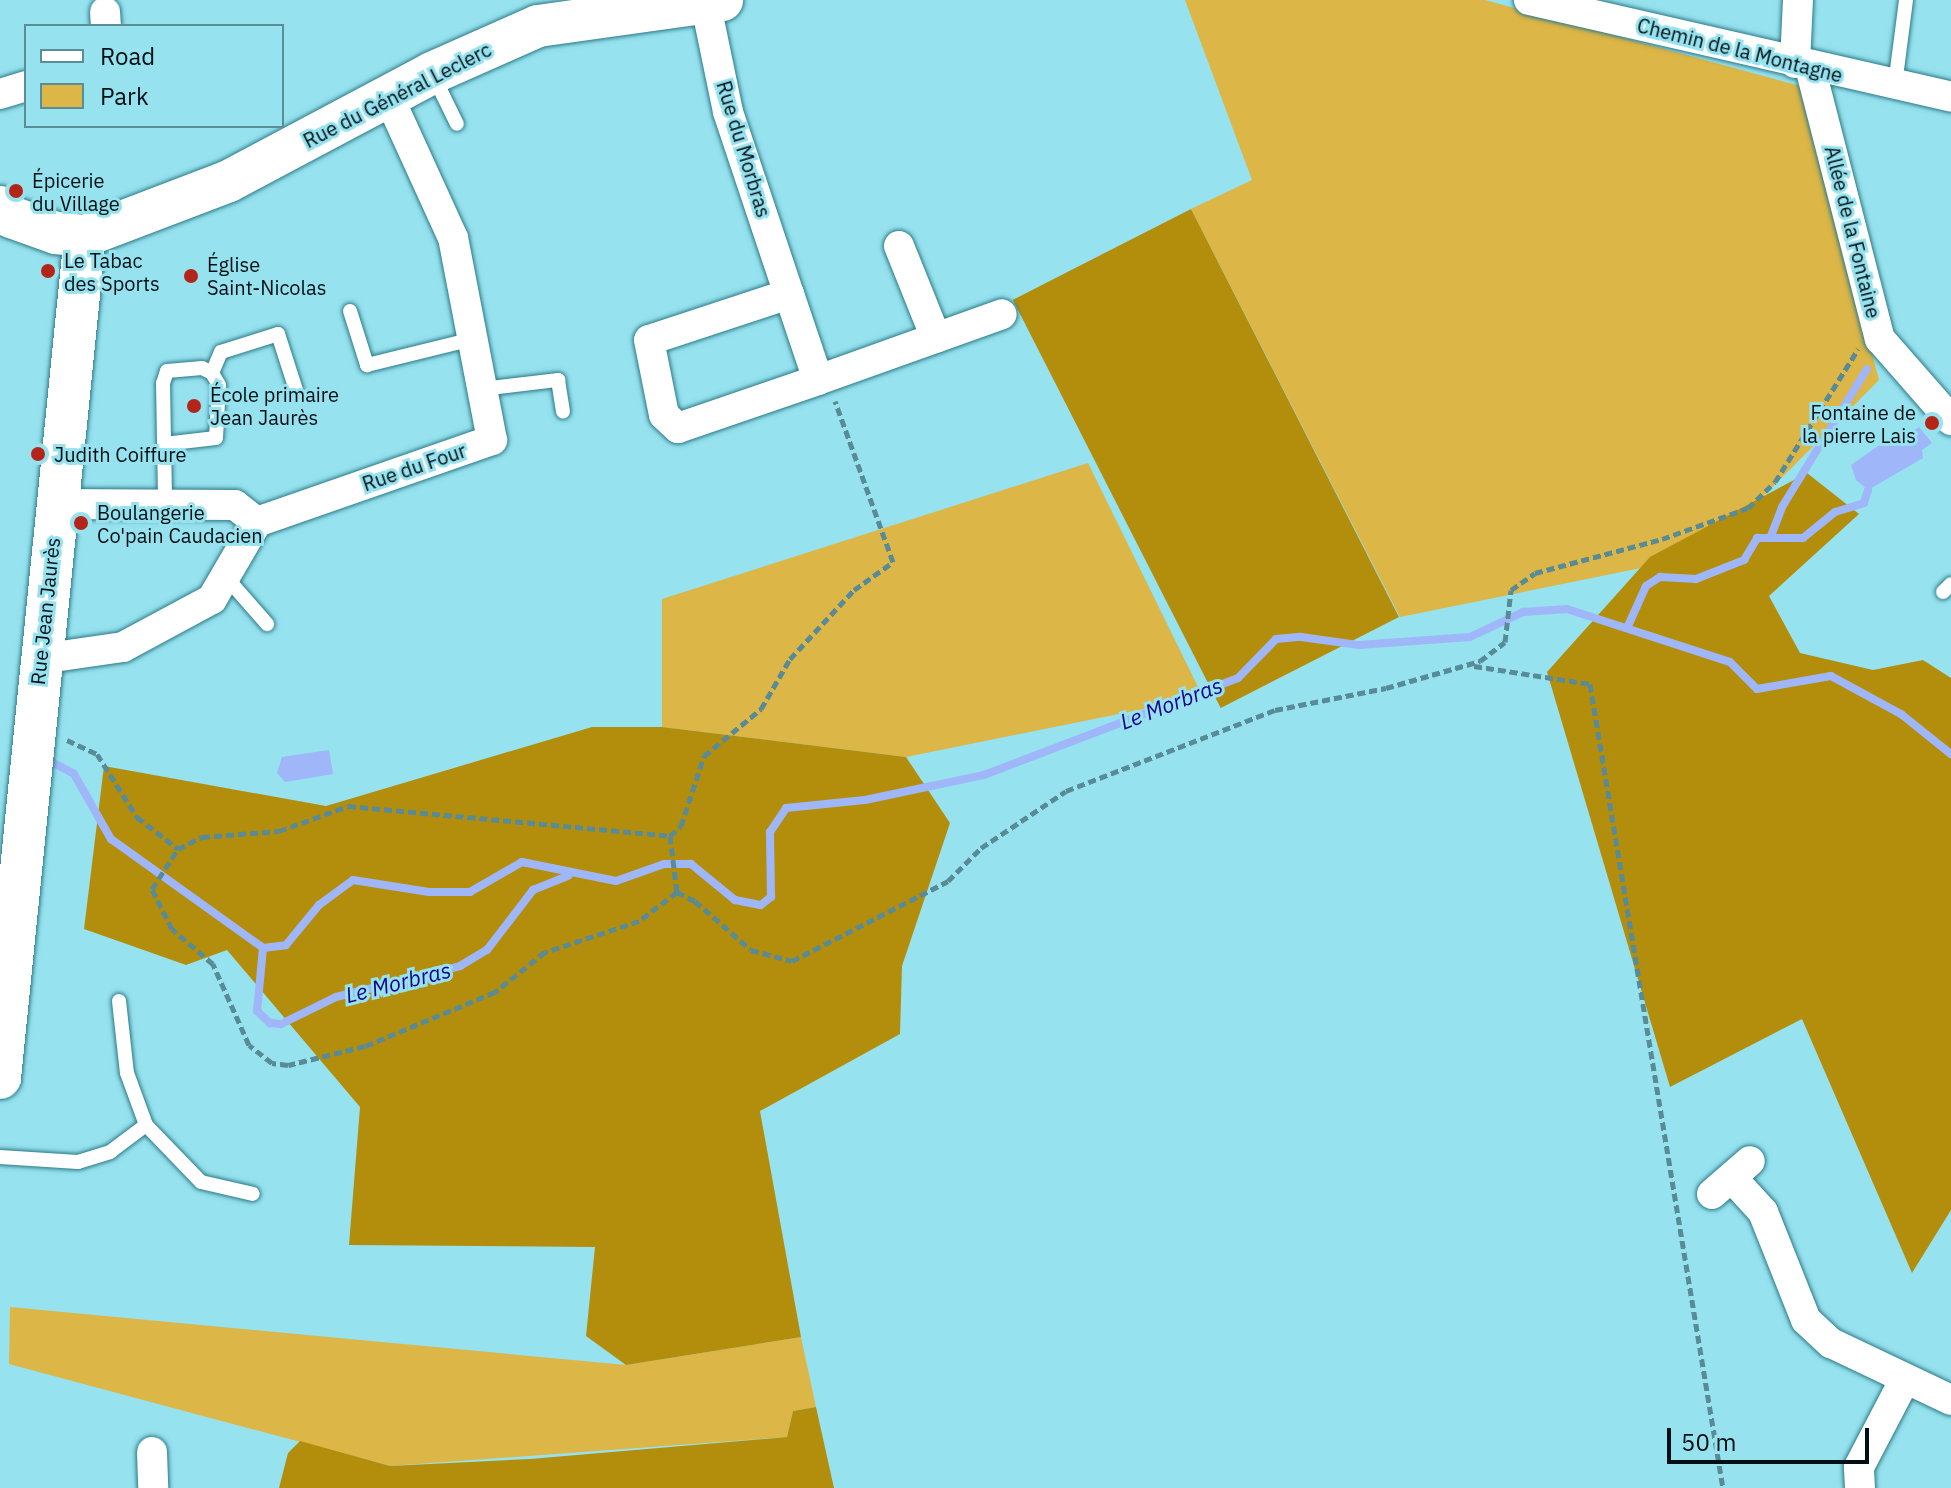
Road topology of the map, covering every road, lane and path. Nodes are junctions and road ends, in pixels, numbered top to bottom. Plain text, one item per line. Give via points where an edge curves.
1 (1529, 0) edge
2 (1798, 0) edge
3 (1906, 0) edge
4 (711, 1) edge
5 (639, 5) edge
6 (1612, 9) edge
7 (550, 10) edge
8 (1802, 65) junction
9 (432, 73) junction
10 (1895, 85) junction
11 (24, 87) edge
12 (0, 94) edge
13 (1951, 97) edge
14 (390, 100) junction
15 (457, 124) dead end
16 (0, 207) edge
17 (85, 236) junction
18 (899, 246) dead end
19 (789, 294) junction
20 (350, 311) dead end
21 (1002, 314) dead end
22 (936, 338) junction
23 (473, 339) junction
24 (1880, 339) junction
25 (212, 373) junction
26 (822, 379) junction
27 (482, 389) junction
28 (296, 390) dead end
29 (563, 412) dead end
30 (1951, 420) edge
31 (164, 444) junction
32 (165, 502) junction
33 (57, 504) junction
34 (257, 522) junction
35 (225, 576) junction
36 (267, 624) dead end
37 (40, 659) junction
38 (1469, 665) junction
39 (63, 739) dead end
40 (670, 836) junction
41 (178, 849) junction
42 (677, 892) junction
43 (119, 1001) dead end
44 (0, 1078) edge
45 (146, 1125) junction
46 (0, 1157) edge
47 (1731, 1178) dead end
48 (253, 1194) dead end
49 (1904, 1381) junction
50 (1951, 1400) edge
51 (152, 1452) dead end
52 (153, 1488) edge
53 (1723, 1488) edge
54 (1860, 1488) edge

1 - 6 street, Chemin de la Montagne
2 - 8 street, Allée de la Fontaine
3 - 10 lane
4 - 5 main road, Rue du Général Leclerc
4 - 19 street, Rue du Morbras via 709,20 728,112
5 - 7 main road, Rue du Général Leclerc
6 - 8 street, Chemin de la Montagne
7 - 9 main road, Rue du Général Leclerc
8 - 10 street, Chemin de la Montagne
8 - 24 street, Allée de la Fontaine
9 - 14 main road, Rue du Général Leclerc
9 - 15 lane
10 - 13 street, Chemin de la Montagne
11 - 12 street
14 - 17 main road, Rue du Général Leclerc via 229,181
14 - 23 street, Rue du Four via 453,238
16 - 17 main road via 11,217 56,233
17 - 33 main road, Rue Jean Jaurès
18 - 22 street
19 - 26 street, Rue du Morbras
19 - 26 street via 649,340 664,415 678,428
20 - 23 lane via 367,365
21 - 22 street
22 - 26 street
23 - 27 street, Rue du Four
24 - 30 street, Allée de la Fontaine
24 - 38 path via 1862,345 1848,359 1775,482 1748,508 1634,548 1556,565 1511,590 1505,638 1498,650
25 - 28 lane via 221,352 278,334
25 - 31 lane via 219,385 216,438
25 - 31 lane via 202,368 167,371
26 - 40 path via 893,562 854,590 790,659 761,709 704,756 681,826
27 - 29 lane via 558,380
27 - 34 street, Rue du Four via 492,440
31 - 32 lane
32 - 33 street
32 - 34 street via 235,505
33 - 37 main road, Rue Jean Jaurès
34 - 35 street
35 - 36 lane
35 - 37 street via 212,599 123,647
37 - 44 main road, Rue Jean Jaurès
38 - 42 path via 1275,710 1066,791 981,848 948,881 792,961 751,950 695,901
38 - 53 path via 1590,684
39 - 41 path via 97,754 137,817
40 - 41 path via 348,806 279,831 202,837
40 - 42 path
41 - 42 path via 152,889 172,929 213,964 249,1045 272,1063 288,1065 365,1046 495,992 545,952 639,921
43 - 45 lane via 127,1073
45 - 46 lane via 110,1152 78,1162
45 - 48 lane via 201,1182
47 - 49 street via 1763,1212 1806,1320 1831,1343
49 - 50 street
49 - 54 street via 1859,1467
51 - 52 street

